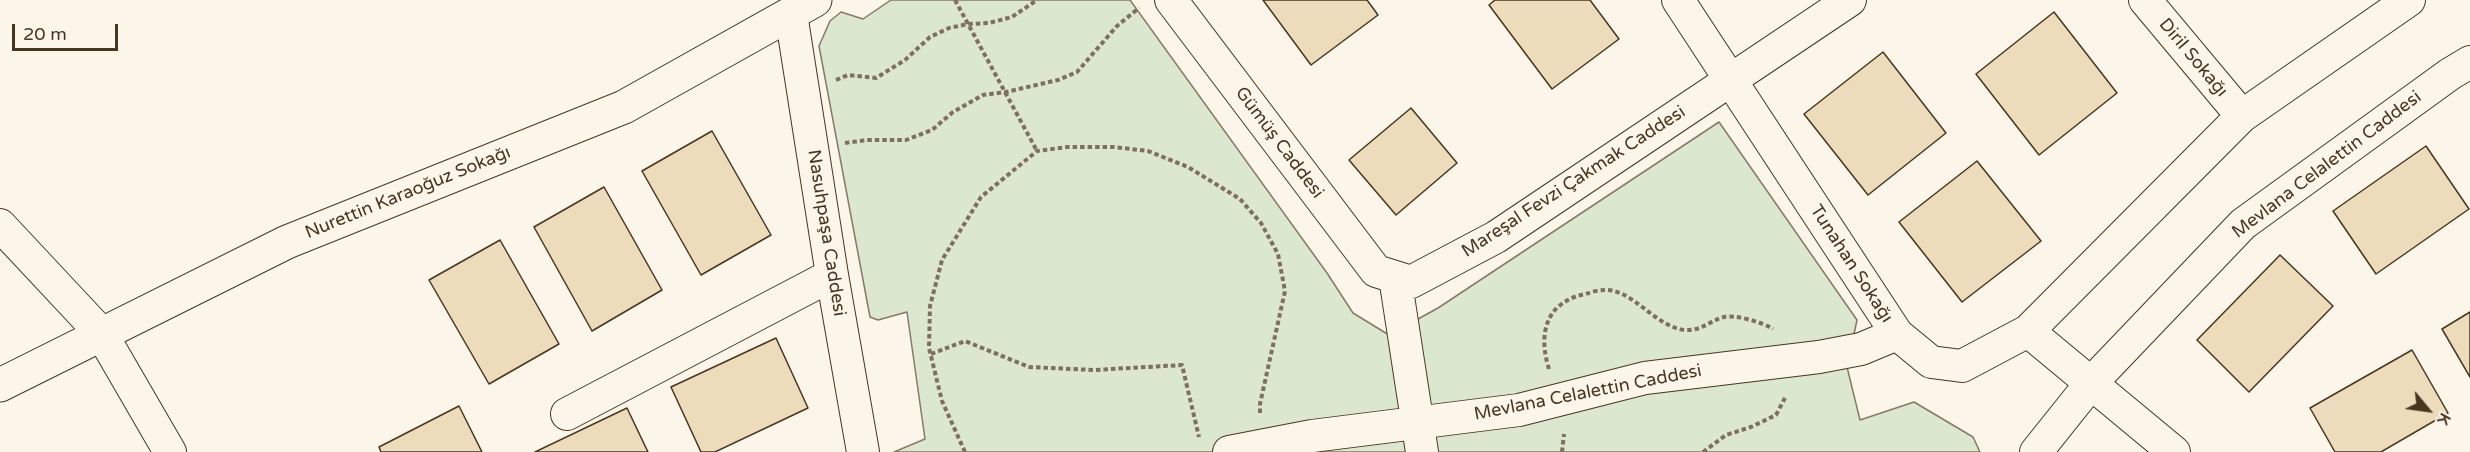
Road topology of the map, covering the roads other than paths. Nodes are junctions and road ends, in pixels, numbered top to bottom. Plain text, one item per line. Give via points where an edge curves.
1 (1678, 0) edge
2 (1850, 0) edge
3 (2145, 0) edge
4 (2409, 0) edge
5 (1156, 3) edge
6 (803, 7) edge
7 (2470, 62) edge
8 (1730, 80) junction
9 (2241, 116) junction
10 (0, 225) edge
11 (832, 275) junction
12 (1395, 277) junction
13 (2028, 331) junction
14 (101, 333) junction
15 (1897, 334) junction
16 (2092, 382) junction
17 (0, 385) edge
18 (567, 414) dead end
19 (1420, 437) edge
20 (858, 449) edge
21 (170, 452) edge
22 (1229, 452) edge
23 (2036, 452) edge
24 (2174, 452) edge

1 - 8 street, Tunahan Sokağı
2 - 8 street, Mareşal Fevzi Çakmak Caddesi
3 - 9 street, Diril Sokağı
4 - 9 street, Tunahan Sokağı
5 - 12 street, Gümüş Caddesi via 1376,271
6 - 11 street, Nasuhpaşa Caddesi via 804,96
6 - 14 street, Nurettin Karaoğuz Sokağı via 624,107 286,242
7 - 16 street, Mevlana Celalettin Caddesi via 2243,224
8 - 12 street, Mareşal Fevzi Çakmak Caddesi via 1496,237 1411,282
8 - 15 street, Tunahan Sokağı
9 - 13 street, Tunahan Sokağı
10 - 14 street
11 - 18 street
11 - 20 street, Nasuhpaşa Caddesi
12 - 19 street
13 - 15 street, Tunahan Sokağı via 1962,366 1932,362
13 - 16 street
14 - 17 street, Nurettin Karaoğuz Sokağı
14 - 21 street
15 - 19 street, Mevlana Celalettin Caddesi via 1840,353 1645,378
16 - 23 street, Mevlana Celalettin Caddesi
16 - 24 street
19 - 22 street via 1312,436

